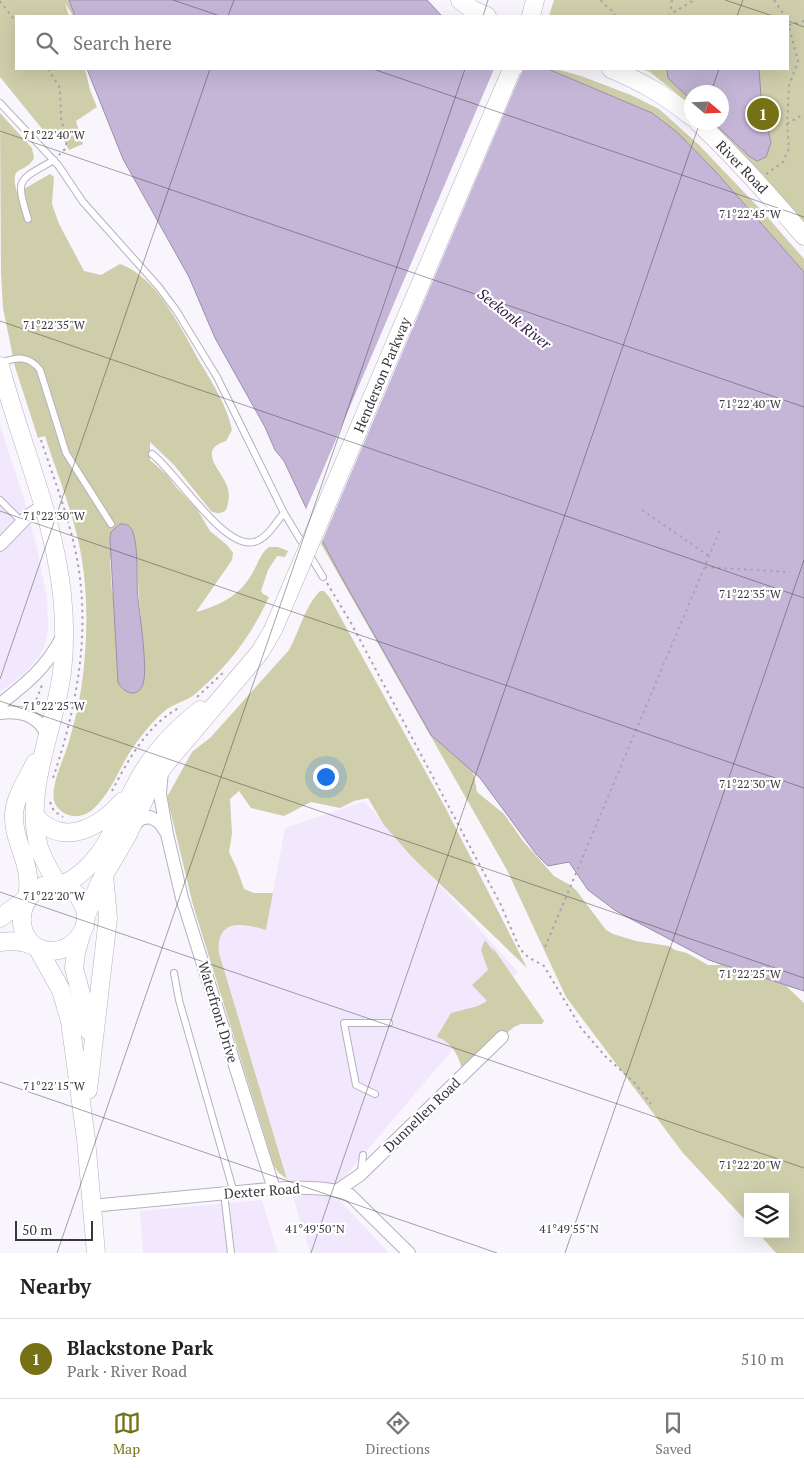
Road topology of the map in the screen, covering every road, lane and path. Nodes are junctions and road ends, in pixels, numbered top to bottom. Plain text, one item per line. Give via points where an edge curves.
1 (460, 0) edge
2 (535, 0) edge
3 (601, 0) edge
4 (672, 0) edge
5 (694, 0) edge
6 (774, 0) edge
7 (0, 1) edge
8 (676, 12) junction
9 (485, 15) edge
10 (531, 15) edge
11 (615, 15) edge
12 (670, 15) edge
13 (784, 15) edge
14 (15, 21) edge
15 (804, 21) edge
16 (789, 24) edge
17 (789, 28) edge
18 (49, 70) edge
19 (512, 70) edge
20 (613, 70) edge
21 (0, 104) edge
22 (684, 111) edge
23 (804, 114) edge
24 (787, 124) junction
25 (706, 130) edge
26 (54, 160) junction
27 (758, 182) junction
28 (28, 219) dead end
29 (804, 236) edge
30 (0, 365) edge
31 (42, 440) dead end
32 (152, 454) dead end
33 (0, 500) edge
34 (44, 505) junction
35 (642, 510) dead end
36 (284, 513) junction
37 (22, 522) junction
38 (111, 524) dead end
39 (720, 530) dead end
40 (0, 545) edge
41 (709, 556) junction
42 (705, 567) junction
43 (790, 572) dead end
44 (323, 577) joint
45 (64, 632) junction
46 (234, 672) junction
47 (42, 684) dead end
48 (195, 699) dead end
49 (0, 704) edge
50 (185, 706) dead end
51 (33, 711) dead end
52 (0, 713) edge
53 (47, 734) junction
54 (163, 768) junction
55 (53, 780) dead end
56 (134, 787) junction
57 (50, 798) dead end
58 (109, 798) dead end
59 (36, 817) junction
60 (65, 818) dead end
61 (131, 829) junction
62 (167, 834) junction
63 (104, 874) junction
64 (60, 885) junction
65 (25, 898) junction
66 (0, 918) edge
67 (84, 925) junction
68 (0, 942) edge
69 (35, 946) junction
70 (545, 948) dead end
71 (174, 973) dead end
72 (389, 1023) dead end
73 (502, 1037) dead end
74 (88, 1090) junction
75 (375, 1094) dead end
76 (651, 1104) dead end
77 (86, 1139) junction
78 (363, 1155) dead end
79 (360, 1175) junction
80 (274, 1189) junction
81 (338, 1190) junction
82 (229, 1193) junction
83 (91, 1206) junction
84 (96, 1253) edge
85 (231, 1253) edge
86 (409, 1253) edge

1 - 9 main road
2 - 10 main road
3 - 11 path
4 - 8 path via 671,9
5 - 8 path
6 - 13 path
7 - 14 path
8 - 12 path
15 - 16 path
17 - 24 path via 798,61 789,86
18 - 26 path via 60,88 61,118 67,141
19 - 46 main road, Henderson Parkway, bridge via 267,642
20 - 22 main road via 647,85
21 - 26 lane
23 - 24 path
24 - 27 path via 789,148 783,162
25 - 27 main road, River Road
26 - 28 lane via 21,182 22,201
26 - 36 lane via 83,202 158,286 189,329
27 - 29 main road, River Road
30 - 34 main road
30 - 38 lane via 21,357 36,364 62,446
31 - 55 path via 75,550 82,613 78,683
32 - 36 lane via 214,522 238,541 260,540
33 - 37 lane
34 - 37 street
34 - 45 main road via 60,576
35 - 41 path
36 - 44 lane
37 - 40 street
39 - 41 path
41 - 42 path
42 - 43 path
42 - 70 path
44 - 76 path via 500,903 518,945 524,954 544,966 580,1028 634,1081
45 - 49 street via 41,670
45 - 53 main road via 60,684
46 - 48 path
46 - 54 main road, Henderson Parkway
46 - 56 main road, Henderson Parkway via 166,740
47 - 51 path
50 - 58 path via 166,716 140,744
52 - 53 street via 26,714
53 - 59 main road
53 - 65 main road via 14,812 16,831 29,874
54 - 61 main road, Henderson Parkway
54 - 62 street, Waterfront Drive via 160,794
56 - 59 main road via 107,818 82,830 58,830 46,826
56 - 64 main road, Henderson Parkway via 91,866
57 - 60 path via 54,811
59 - 64 main road via 39,847
61 - 62 street via 140,819 150,817 159,822
61 - 63 main road, Henderson Parkway
62 - 80 street, Waterfront Drive via 182,898
63 - 67 main road, Henderson Parkway
63 - 74 main road via 108,918
64 - 65 main road, Henderson Parkway via 40,886
64 - 67 main road via 78,896 84,905
65 - 66 main road, Henderson Parkway
65 - 69 main road via 19,910 19,922 22,933
67 - 69 main road, Henderson Parkway via 74,943 61,950 50,951
67 - 74 main road via 74,968 89,1028
68 - 69 main road, Henderson Parkway
69 - 77 main road via 57,983 68,1014
71 - 82 lane
72 - 75 lane via 344,1023 356,1085
73 - 79 street, Dunnellen Road
74 - 77 main road
77 - 83 main road
78 - 79 lane
79 - 81 street, Dunnellen Road
80 - 81 street, Dexter Road
80 - 82 street, Dexter Road
81 - 86 street, Dexter Road via 350,1195
82 - 83 street, Dexter Road
82 - 85 lane
83 - 84 main road

